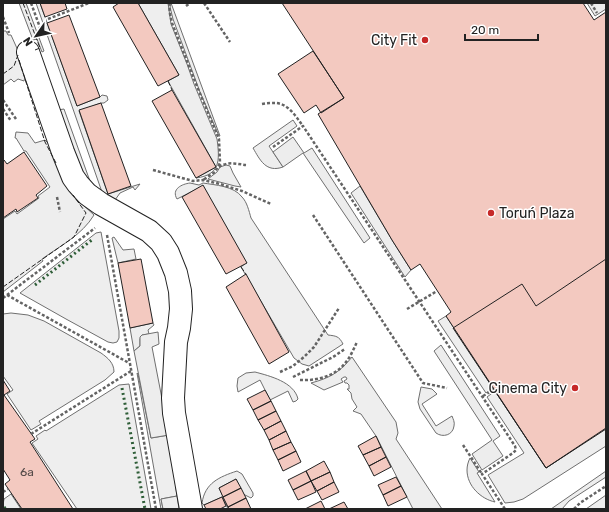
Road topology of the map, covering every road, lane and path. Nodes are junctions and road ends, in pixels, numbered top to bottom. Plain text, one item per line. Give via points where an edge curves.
1 (31, 3) edge
2 (169, 3) edge
3 (190, 3) edge
4 (204, 3) edge
5 (591, 3) edge
6 (89, 4) edge
7 (186, 6) dead end
8 (597, 12) dead end
9 (3, 17) edge
10 (48, 19) dead end
11 (9, 33) dead end
12 (44, 38) dead end
13 (230, 42) dead end
14 (28, 52) dead end
15 (3, 100) edge
16 (262, 104) dead end
17 (3, 109) edge
18 (16, 119) dead end
19 (11, 121) dead end
20 (303, 126) junction
21 (273, 147) dead end
22 (246, 165) dead end
23 (217, 168) junction
24 (153, 170) dead end
25 (204, 180) junction
26 (271, 204) dead end
27 (103, 212) junction
28 (313, 214) dead end
29 (437, 291) dead end
30 (7, 295) junction
31 (3, 298) edge
32 (419, 301) junction
33 (339, 308) dead end
34 (407, 309) dead end
35 (357, 342) dead end
36 (345, 349) dead end
37 (130, 363) junction
38 (131, 371) junction
39 (280, 372) dead end
40 (293, 377) dead end
41 (300, 380) dead end
42 (447, 388) dead end
43 (493, 390) dead end
44 (483, 397) junction
45 (31, 434) dead end
46 (463, 444) dead end
47 (482, 474) junction
48 (606, 486) edge
49 (8, 489) dead end
50 (3, 493) edge
51 (156, 509) edge
52 (191, 509) edge
53 (505, 509) edge
54 (574, 509) edge

1 - 12 path
2 - 23 path via 172,23 219,139 220,163
3 - 7 path
4 - 13 path
5 - 8 path
6 - 10 path
9 - 11 path
14 - 27 street via 73,177
15 - 18 path
16 - 20 path via 284,105
17 - 19 path
20 - 21 path
20 - 32 path
22 - 23 path via 228,163
23 - 25 path
24 - 25 path via 193,181
25 - 26 path via 242,191
27 - 30 path
27 - 37 path
27 - 52 street via 149,231 161,242 176,273 181,310 176,342 173,398
28 - 42 path via 423,383
29 - 32 path
30 - 31 path
30 - 37 path
32 - 34 path
32 - 44 path
33 - 39 path via 314,347 293,366
35 - 41 path via 338,370 322,378
36 - 40 path
37 - 38 path
38 - 45 path
38 - 51 path
43 - 44 path
44 - 47 path via 516,446 516,450
46 - 47 path
47 - 53 path
48 - 54 path
49 - 50 path

